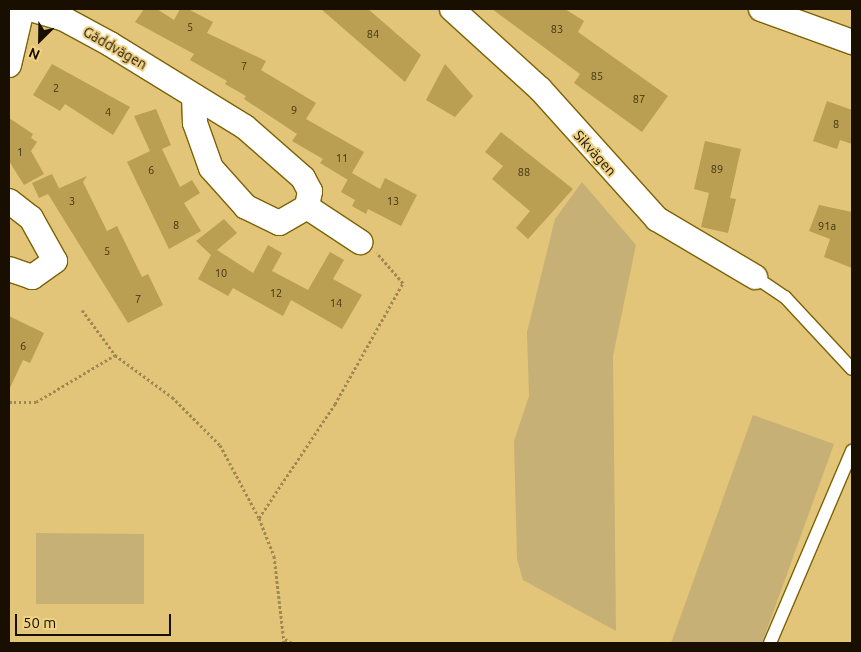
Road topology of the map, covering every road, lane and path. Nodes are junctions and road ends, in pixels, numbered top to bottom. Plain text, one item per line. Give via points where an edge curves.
1 (22, 9) edge
2 (30, 9) edge
3 (452, 9) edge
4 (761, 9) edge
5 (852, 42) edge
6 (9, 65) edge
7 (194, 98) junction
8 (9, 201) edge
9 (307, 208) junction
10 (360, 242) joint
11 (9, 268) edge
12 (755, 277) joint
13 (82, 310) dead end
14 (114, 355) junction
15 (852, 369) edge
16 (9, 402) edge
17 (852, 451) edge
18 (259, 518) junction
19 (284, 641) edge
20 (292, 643) edge
21 (770, 643) edge

1 - 6 street
2 - 7 street, Gäddvägen via 64,19 110,44
3 - 12 street, Sikvägen via 540,89 657,218
4 - 5 street
7 - 9 street, Gäddvägen via 245,126 292,164 310,191
7 - 9 street via 195,123 211,168 246,207 279,223
8 - 11 street via 32,218 55,261 32,277
9 - 10 street
10 - 18 path via 384,258 403,283 335,404
12 - 15 lane via 785,297
13 - 14 path
14 - 16 path via 36,402
14 - 18 path via 200,421 220,446
17 - 21 lane
18 - 19 path via 274,556
19 - 20 path

